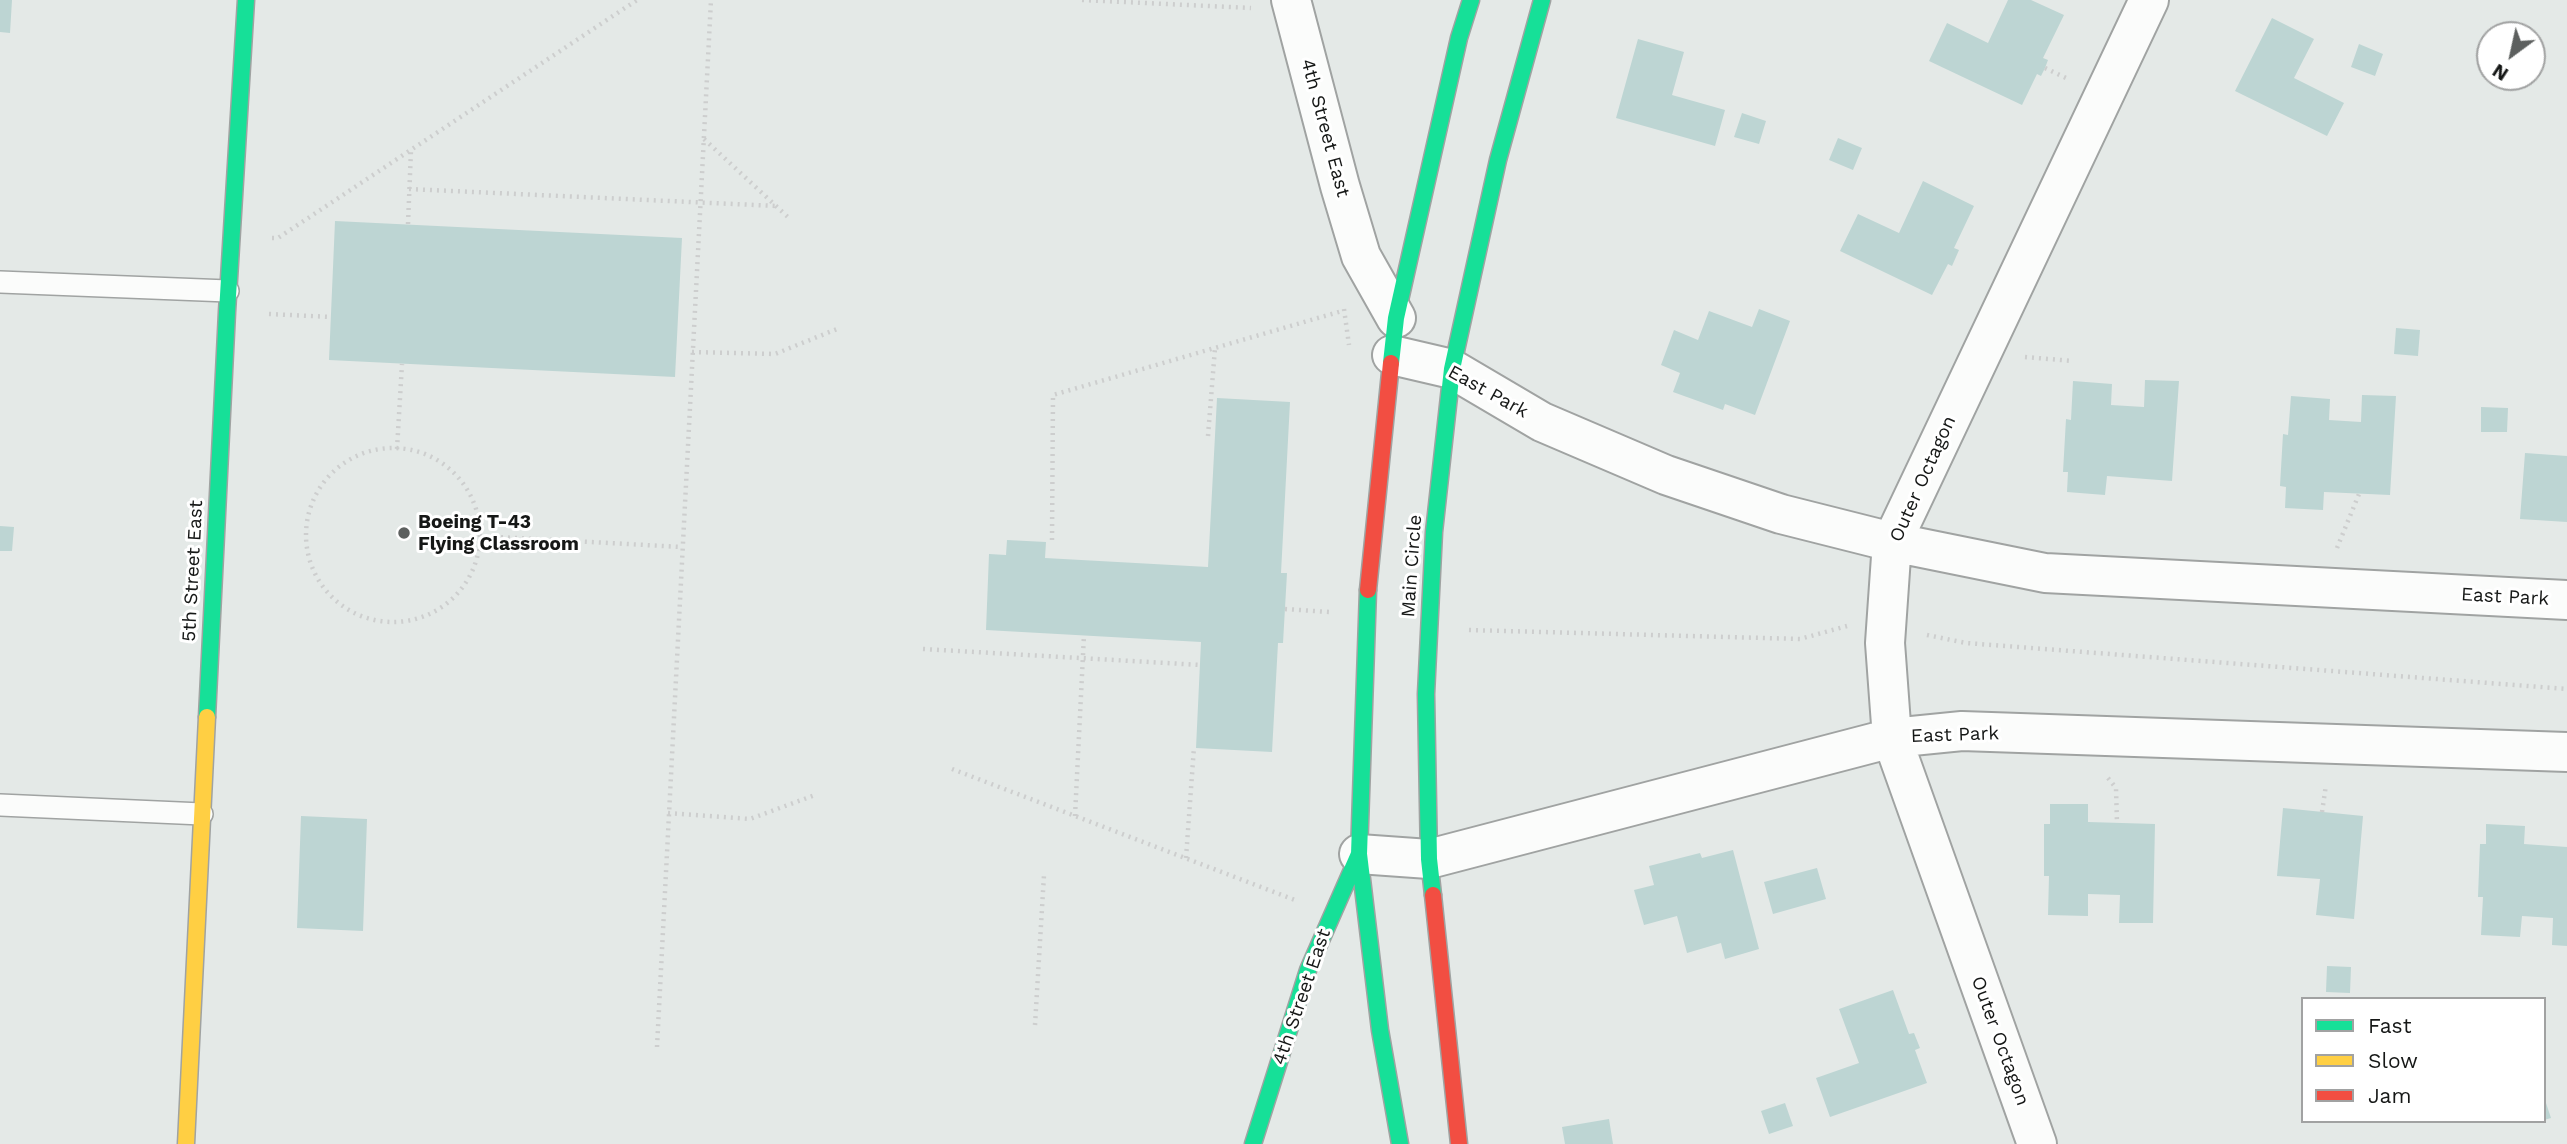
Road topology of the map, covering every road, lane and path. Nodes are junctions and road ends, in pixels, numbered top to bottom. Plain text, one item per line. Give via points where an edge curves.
1 (246, 0) edge
2 (637, 0) edge
3 (711, 0) edge
4 (1082, 0) edge
5 (1471, 0) edge
6 (1542, 0) edge
7 (2150, 0) edge
8 (1292, 5) edge
9 (704, 139) junction
10 (411, 150) junction
11 (409, 190) junction
12 (701, 202) junction
13 (777, 206) junction
14 (790, 219) dead end
15 (408, 224) dead end
16 (278, 238) dead end
17 (1410, 253) junction
18 (1361, 256) junction
19 (0, 282) edge
20 (228, 302) junction
21 (1342, 311) dead end
22 (331, 317) dead end
23 (1396, 318) junction
24 (837, 329) dead end
25 (1215, 348) junction
26 (692, 352) junction
27 (1392, 355) junction
28 (402, 364) dead end
29 (1452, 369) junction
30 (1208, 436) dead end
31 (397, 449) junction
32 (2359, 494) dead end
33 (480, 536) junction
34 (1052, 540) dead end
35 (1892, 542) junction
36 (682, 547) junction
37 (2320, 587) junction
38 (2567, 600) edge
39 (1284, 609) dead end
40 (1332, 612) dead end
41 (1886, 627) junction
42 (1429, 629) junction
43 (1084, 635) dead end
44 (923, 649) dead end
45 (1083, 658) junction
46 (1201, 665) dead end
47 (2567, 689) edge
48 (1892, 738) junction
49 (1194, 747) dead end
50 (2567, 752) edge
51 (952, 769) dead end
52 (815, 795) dead end
53 (0, 805) edge
54 (668, 813) junction
55 (202, 814) junction
56 (1074, 816) junction
57 (1359, 854) junction
58 (1186, 858) junction
59 (1429, 859) junction
60 (1044, 875) dead end
61 (1327, 926) junction
62 (1035, 1025) dead end
63 (657, 1047) dead end
64 (186, 1144) edge
65 (1253, 1144) edge
66 (1400, 1144) edge
67 (1459, 1144) edge
68 (2037, 1144) edge

1 - 20 street, 5th Street East
2 - 10 path
3 - 9 path
4 - 8 path
5 - 17 street via 1458,38
6 - 29 street, Main Circle via 1498,160
7 - 35 street, Outer Octagon
8 - 18 street, 4th Street East
9 - 12 path
9 - 13 path
10 - 11 path
10 - 16 path
11 - 12 path
11 - 15 path
12 - 13 path
12 - 26 path
13 - 14 path
17 - 18 street
17 - 23 street
18 - 23 street, 4th Street East
19 - 20 lane
20 - 22 path
20 - 55 street, 5th Street East
21 - 25 path
23 - 27 street
24 - 26 path via 775,354
25 - 30 path
25 - 34 path via 1053,395
26 - 36 path
27 - 29 street, East Park
27 - 57 street via 1369,573
28 - 31 path
29 - 35 street, East Park via 1542,422 1666,475 1782,514
29 - 42 street, Main Circle via 1434,532
31 - 33 path via 436,459 458,476 473,499
31 - 33 path via 357,455 334,470 317,492 307,517 306,545 313,571 331,596 356,614 385,622 416,620 443,607 465,586 478,559
32 - 37 path
33 - 36 path
35 - 37 street, East Park via 2045,573
35 - 41 street, Outer Octagon
36 - 54 path
37 - 38 street, East Park
39 - 40 path
41 - 42 path via 1862,622 1800,639
41 - 47 path via 1966,643
41 - 48 street, Outer Octagon
42 - 59 street, Main Circle
43 - 45 path
44 - 45 path
45 - 46 path
45 - 56 path
48 - 50 street, East Park via 1962,731
48 - 59 street, East Park
48 - 68 street, Outer Octagon
49 - 58 path
51 - 56 path
52 - 54 path via 750,819
53 - 55 lane
54 - 63 path
55 - 64 street, 5th Street East
56 - 58 path
57 - 59 street, East Park
57 - 61 street, 4th Street East
57 - 66 street via 1380,1030
58 - 61 path via 1320,909
59 - 67 street, Main Circle
60 - 62 path
61 - 65 street, 4th Street East via 1308,970

